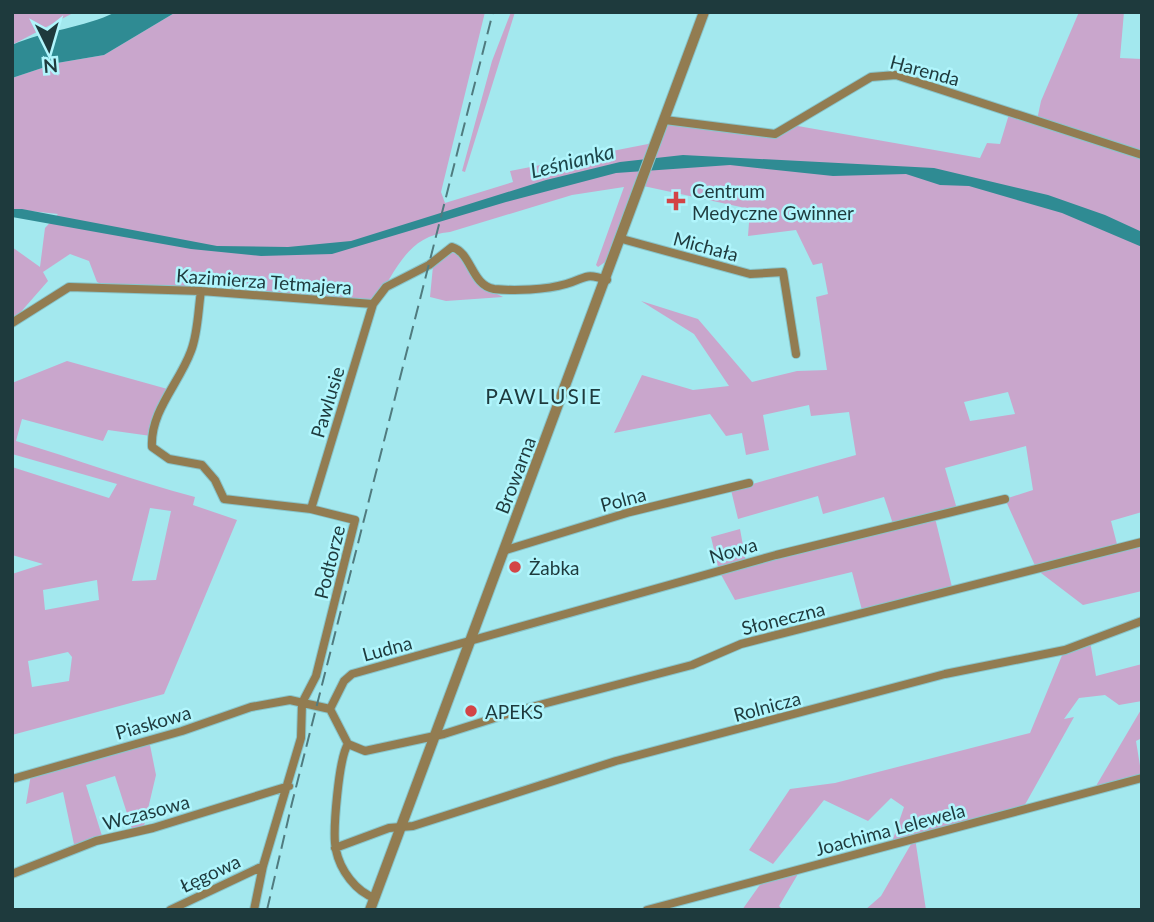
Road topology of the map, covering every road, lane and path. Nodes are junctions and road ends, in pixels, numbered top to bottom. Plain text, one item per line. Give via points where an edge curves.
1 (704, 12) edge
2 (665, 120) junction
3 (1142, 155) edge
4 (622, 239) junction
5 (607, 280) junction
6 (201, 292) junction
7 (373, 304) junction
8 (12, 323) edge
9 (796, 354) dead end
10 (749, 483) dead end
11 (1005, 499) dead end
12 (311, 509) junction
13 (1142, 542) edge
14 (506, 550) junction
15 (1142, 621) edge
16 (472, 641) junction
17 (302, 703) junction
18 (330, 709) junction
19 (436, 735) junction
20 (348, 744) junction
21 (1142, 778) edge
22 (12, 779) edge
23 (289, 786) junction
24 (402, 827) junction
25 (335, 848) junction
26 (263, 866) junction
27 (12, 874) edge
28 (375, 898) junction
29 (170, 910) edge
30 (254, 910) edge
31 (370, 910) edge
32 (647, 910) edge

1 - 2 street, Browarna
2 - 3 street, Harenda via 775,134 871,77 896,75
2 - 4 street, Browarna
4 - 5 street, Browarna
4 - 9 street, Michała via 750,274 781,271
5 - 7 street, Kazimierza Tetmajera via 588,274 556,286 490,288 452,247 386,287
5 - 14 street, Browarna
6 - 7 street, Kazimierza Tetmajera
6 - 8 street, Kazimierza Tetmajera via 69,288
6 - 12 street, Podtorze via 193,348 154,420 152,447 169,459 202,466 224,499
7 - 12 street, Pawlusie
10 - 14 street, Polna via 630,512
11 - 16 street, Nowa via 776,555
12 - 17 street, Podtorze via 350,517 355,525 316,677
13 - 19 street, Słoneczna via 741,643 692,665
14 - 16 street, Browarna
15 - 24 street, Rolnicza via 1065,650 945,674 617,761
16 - 18 street, Ludna via 352,674
16 - 19 street, Browarna
17 - 18 street
17 - 22 street, Piaskowa via 290,700 251,707
17 - 23 street, Podtorze via 303,728
18 - 20 street
19 - 20 street, Słoneczna via 365,751
19 - 24 street, Browarna
20 - 25 street via 339,761
21 - 32 street, Joachima Lelewela
23 - 26 street, Podtorze
23 - 27 street, Wczasowa via 96,841
24 - 25 street
24 - 28 street, Browarna
25 - 28 street via 362,894
26 - 29 street, Łęgowa
26 - 30 street, Podtorze
28 - 31 street, Browarna

